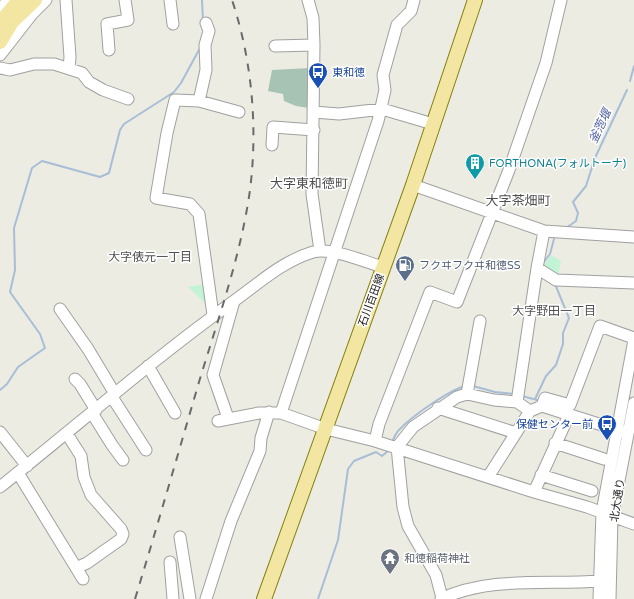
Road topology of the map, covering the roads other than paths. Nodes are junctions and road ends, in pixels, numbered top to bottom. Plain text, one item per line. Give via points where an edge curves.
1 (8, 0) edge
2 (19, 0) edge
3 (35, 0) edge
4 (46, 0) edge
5 (66, 0) edge
6 (125, 0) edge
7 (170, 0) edge
8 (414, 0) edge
9 (475, 0) edge
10 (561, 0) edge
11 (309, 1) edge
12 (0, 10) edge
13 (0, 23) edge
14 (206, 23) dead end
15 (173, 24) dead end
16 (0, 42) edge
17 (314, 45) junction
18 (275, 46) dead end
19 (109, 50) dead end
20 (0, 55) edge
21 (0, 68) edge
22 (69, 69) junction
23 (128, 98) dead end
24 (199, 101) junction
25 (382, 109) junction
26 (239, 112) dead end
27 (314, 112) junction
28 (433, 124) junction
29 (314, 130) junction
30 (272, 146) dead end
31 (413, 185) junction
32 (492, 213) junction
33 (544, 231) junction
34 (634, 237) edge
35 (320, 251) junction
36 (336, 252) junction
37 (383, 267) junction
38 (536, 268) junction
39 (634, 283) edge
40 (234, 301) junction
41 (60, 309) dead end
42 (213, 315) junction
43 (480, 321) dead end
44 (634, 339) edge
45 (148, 366) junction
46 (75, 379) dead end
47 (467, 394) junction
48 (113, 396) junction
49 (518, 398) junction
50 (543, 403) junction
51 (634, 403) edge
52 (438, 408) junction
53 (530, 410) junction
54 (94, 411) junction
55 (269, 412) junction
56 (175, 413) dead end
57 (280, 413) junction
58 (569, 415) junction
59 (326, 429) junction
60 (617, 430) junction
61 (0, 432) edge
62 (516, 433) junction
63 (629, 433) junction
64 (67, 434) junction
65 (374, 441) junction
66 (555, 444) junction
67 (397, 447) junction
68 (146, 450) dead end
69 (604, 459) dead end
70 (123, 460) dead end
71 (22, 469) junction
72 (541, 475) junction
73 (488, 478) junction
74 (0, 487) edge
75 (592, 491) dead end
76 (534, 492) junction
77 (602, 512) junction
78 (612, 517) junction
79 (634, 524) edge
80 (180, 537) dead end
81 (170, 562) dead end
82 (76, 568) junction
83 (83, 579) dead end
84 (599, 583) junction
85 (173, 599) edge
86 (190, 599) edge
87 (206, 599) edge
88 (264, 599) edge
89 (442, 599) edge
90 (599, 599) edge
91 (610, 599) edge

1 - 12 street
2 - 13 main road
3 - 16 main road via 12,22
4 - 20 street
5 - 22 street
6 - 19 street via 128,20 107,24
7 - 15 street
8 - 25 street via 411,10 397,25 383,75 385,90
9 - 28 main road, 石川百田線
10 - 32 street via 551,48
11 - 17 street via 313,18
14 - 24 street via 209,31 205,45 206,70
17 - 18 street
17 - 27 street
21 - 22 street via 10,70 34,64 54,64
22 - 23 street via 82,73 89,82 103,90
24 - 26 street
24 - 42 street via 175,100 156,198 190,204 200,214
25 - 27 street via 339,114
25 - 28 street
25 - 36 street
27 - 29 street
28 - 31 main road, 石川百田線
29 - 30 street via 273,127
29 - 35 street via 312,194
31 - 32 street
31 - 37 main road, 石川百田線
32 - 33 street
32 - 65 street via 457,302 430,292
33 - 34 street
33 - 38 street
35 - 36 street
35 - 40 street via 286,264
36 - 37 street
36 - 57 street
37 - 59 main road, 石川百田線
38 - 39 street via 556,280
38 - 49 street
40 - 42 street
40 - 55 street via 214,375 223,420
41 - 48 street via 88,348
42 - 45 street
43 - 47 street
44 - 50 street via 600,326 570,405 544,398
44 - 60 street, 北大通り
45 - 48 street
45 - 56 street
46 - 54 street
47 - 49 street via 494,400
47 - 52 street via 456,397
48 - 54 street
48 - 68 street
49 - 53 street
50 - 53 street
50 - 58 street
51 - 63 street, 北大通り
52 - 62 street
52 - 67 street via 413,427
53 - 62 street
54 - 64 street
54 - 70 street
55 - 57 street
55 - 87 street via 260,451 231,521
57 - 59 street
58 - 60 street
58 - 66 street
59 - 65 street
59 - 88 main road, 石川百田線
60 - 63 street
60 - 77 street, 北大通り
61 - 71 street
62 - 73 street
63 - 78 street, 北大通り
64 - 71 street
64 - 82 street via 81,456 84,477 92,495 123,534 121,539
65 - 67 street
66 - 69 street
66 - 72 street
67 - 73 street
67 - 89 street via 402,507 408,526 436,575
71 - 74 street
71 - 82 street
72 - 75 street
72 - 76 street
73 - 76 street
76 - 77 street
77 - 78 street
77 - 84 street, 北大通り
78 - 79 street
78 - 91 street, 北大通り
80 - 86 street
81 - 85 street
82 - 83 street
84 - 89 street via 509,583 476,587
84 - 90 street, 北大通り

